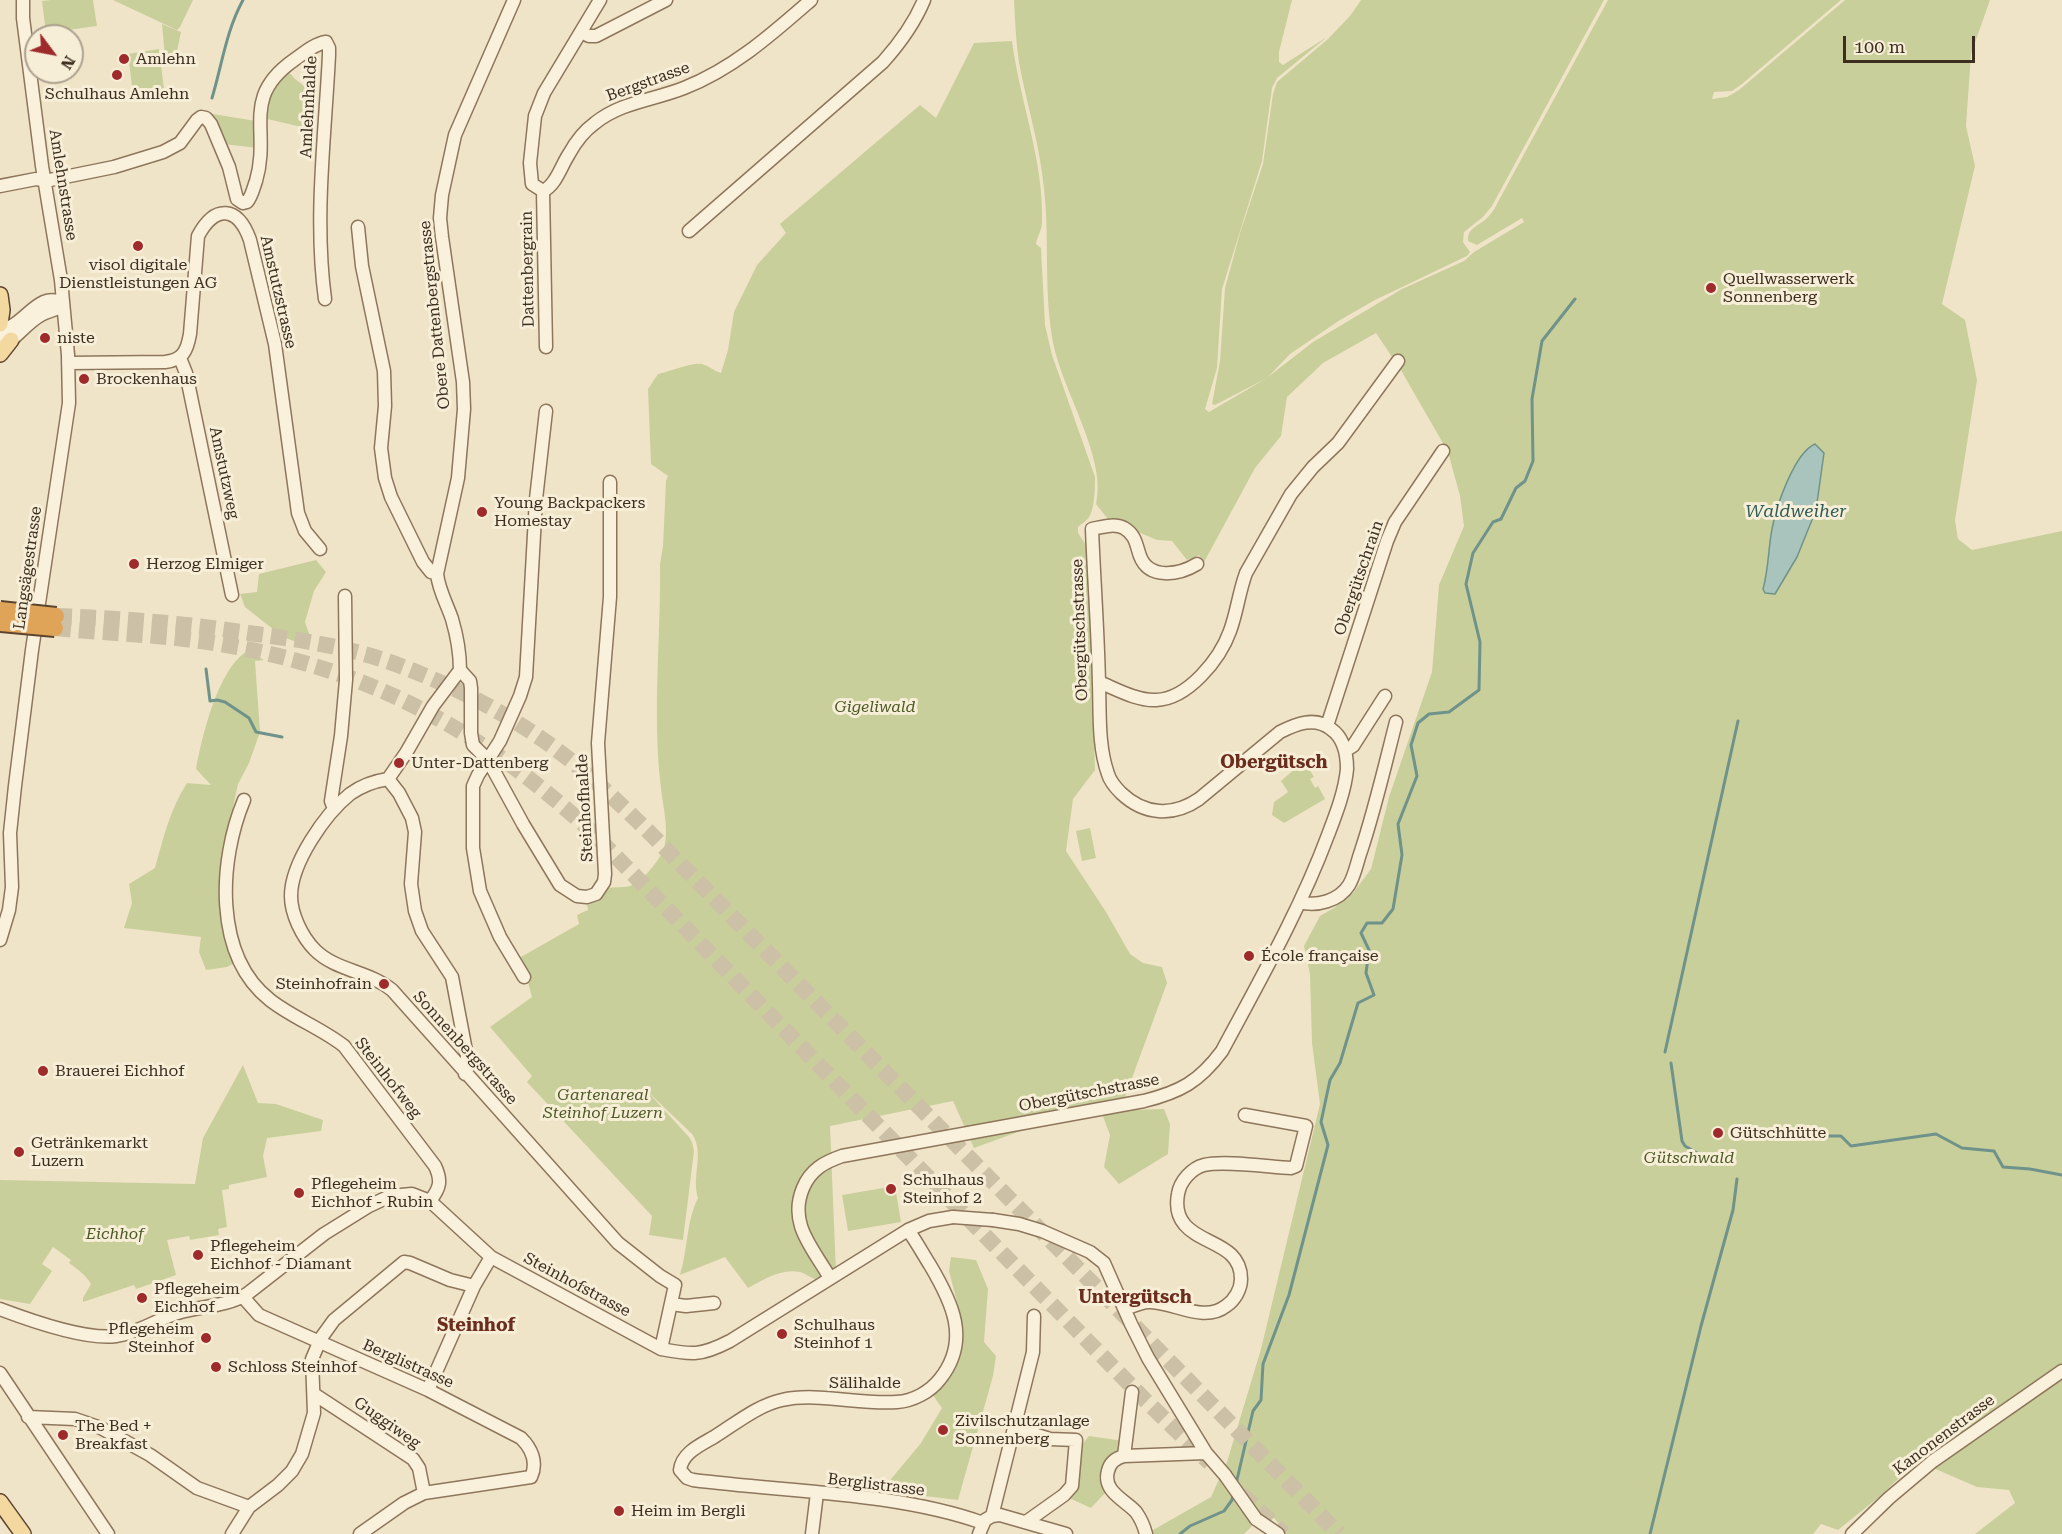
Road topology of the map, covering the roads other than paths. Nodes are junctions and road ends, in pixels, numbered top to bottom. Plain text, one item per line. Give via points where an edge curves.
1 (23, 0) edge
2 (514, 0) edge
3 (600, 0) edge
4 (666, 0) edge
5 (811, 0) edge
6 (924, 0) edge
7 (581, 32) junction
8 (45, 181) junction
9 (0, 186) edge
10 (543, 191) junction
11 (358, 227) dead end
12 (689, 231) dead end
13 (0, 295) edge
14 (325, 299) dead end
15 (63, 304) junction
16 (0, 324) edge
17 (0, 329) edge
18 (6, 340) edge
19 (546, 347) dead end
20 (0, 354) edge
21 (180, 358) junction
22 (1398, 361) dead end
23 (68, 363) junction
24 (546, 411) dead end
25 (1443, 451) dead end
26 (610, 482) dead end
27 (320, 549) dead end
28 (1197, 564) dead end
29 (437, 574) junction
30 (232, 595) dead end
31 (345, 596) dead end
32 (0, 610) edge
33 (0, 623) edge
34 (460, 670) junction
35 (1099, 682) junction
36 (1385, 696) dead end
37 (1396, 722) dead end
38 (1327, 726) junction
39 (1345, 751) junction
40 (488, 760) junction
41 (388, 779) junction
42 (243, 800) dead end
43 (334, 809) junction
44 (11, 865) junction
45 (0, 874) edge
46 (1300, 902) junction
47 (2, 925) edge
48 (0, 940) edge
49 (524, 977) dead end
50 (465, 1074) junction
51 (1245, 1115) dead end
52 (430, 1201) junction
53 (908, 1230) junction
54 (491, 1257) junction
55 (830, 1278) junction
56 (474, 1286) junction
57 (243, 1297) junction
58 (714, 1303) dead end
59 (671, 1304) junction
60 (1125, 1308) junction
61 (0, 1310) edge
62 (1034, 1316) dead end
63 (319, 1342) junction
64 (661, 1349) junction
65 (2062, 1371) edge
66 (0, 1373) edge
67 (428, 1390) junction
68 (1132, 1392) dead end
69 (314, 1394) junction
70 (28, 1417) junction
71 (1014, 1428) junction
72 (1206, 1453) junction
73 (1124, 1456) junction
74 (680, 1470) joint
75 (424, 1492) junction
76 (817, 1494) junction
77 (0, 1502) edge
78 (249, 1507) junction
79 (1026, 1522) junction
80 (985, 1524) edge
81 (22, 1534) edge
82 (108, 1534) edge
83 (232, 1534) edge
84 (360, 1534) edge
85 (812, 1534) edge
86 (1066, 1534) edge
87 (1146, 1534) edge
88 (1278, 1534) edge
89 (1852, 1534) edge

1 - 8 street, Amlehnstrasse
2 - 29 street, Obere Dattenbergstrasse via 455,135 442,195 440,218 464,410 458,478
3 - 7 street
4 - 7 street via 596,36
5 - 10 street, Bergstrasse via 725,68 684,88 625,106 595,123 573,147 553,183
6 - 12 street via 918,15 883,63
7 - 10 street via 544,93 535,116 530,176 536,188
8 - 9 street, Amlehnhalde
8 - 14 street, Amlehnhalde via 163,152 180,143 201,117 211,124 237,199 247,202 259,172 260,118 267,88 279,71 317,44 326,42 326,133 319,210
8 - 15 street, Amlehnstrasse
10 - 19 street, Dattenbergrain
11 - 29 street via 384,371 381,448 385,478 423,562
13 - 16 main road
15 - 17 street via 53,300 38,306 14,325
15 - 18 street
15 - 23 street, Langsägestrasse
18 - 20 main road
21 - 23 street via 165,362
21 - 27 street, Amstutzstrasse via 187,350 190,334 198,236 214,215 231,215 246,228 250,240 277,356 298,513 305,531
21 - 30 street, Amstutzweg
22 - 35 street via 1338,443 1291,494 1246,573 1225,644 1205,672 1187,687 1156,700
23 - 44 street, Langsägestrasse via 69,403 32,650 15,786
24 - 40 street via 536,499 525,677 500,741
25 - 38 street, Obergütschrain via 1395,522
26 - 40 street, Steinhofhalde via 610,597 598,742 605,874 596,894 577,896 560,885
28 - 35 street, Obergütschstrasse via 1180,572 1156,572 1142,561 1135,539 1125,529 1092,529
29 - 34 street, Obere Dattenbergstrasse via 452,618
31 - 43 street via 346,680 331,801
32 - 33 highway, bridge via 56,622
34 - 40 street via 470,681 471,740
34 - 41 street
35 - 38 street, Obergütschstrasse via 1100,727 1108,776 1127,799 1150,811 1188,807 1280,732 1311,722
36 - 39 street via 1353,746
37 - 46 street via 1370,825 1348,887 1325,902
38 - 39 street via 1339,735
39 - 46 street, Obergütschstrasse via 1346,777 1335,818
40 - 49 street via 473,786 473,848 480,891 500,937
41 - 43 street, Sonnenbergstrasse via 351,793
41 - 50 street via 399,793 416,832 411,884 415,911 422,931 452,977 467,1056
42 - 52 street, Steinhofweg via 228,854 227,911 234,950 268,998 344,1046 435,1166 439,1190
43 - 50 street, Sonnenbergstrasse via 300,860 293,880 293,911 301,930 315,950 331,962 375,978 392,990
44 - 45 street
44 - 47 street, Langsägestrasse via 12,887
46 - 55 street, Obergütschstrasse via 1222,1051 1202,1076 1186,1087 1165,1096 842,1156 815,1170 799,1198 798,1214 804,1235
47 - 48 street, Langsägestrasse
50 - 59 street, Sonnenbergstrasse via 618,1243 675,1285
51 - 60 street via 1306,1126 1296,1166 1203,1166 1183,1182 1177,1206 1191,1231 1234,1257 1241,1275 1237,1293 1226,1306 1211,1313 1152,1302
52 - 54 street, Steinhofstrasse
52 - 57 street via 408,1194 380,1200 324,1234
53 - 55 street, Steinhofstrasse
53 - 60 street, Steinhofstrasse, bridge via 928,1221 953,1217 1031,1227 1095,1254 1108,1269
53 - 74 street, Sälihalde via 954,1313 952,1359 930,1389 907,1400 883,1402 801,1397 782,1400 694,1449 684,1458
54 - 56 street
54 - 64 street, Steinhofstrasse
55 - 64 street, Steinhofstrasse via 715,1349 688,1354
56 - 63 street via 404,1263 334,1320
56 - 67 street
57 - 61 street via 173,1314 116,1336 91,1335
57 - 63 street, Berglistrasse via 259,1315
58 - 59 street
59 - 64 street, Sonnenbergstrasse
60 - 72 street, Steinhofstrasse via 1148,1358
62 - 71 street via 1033,1352
63 - 67 street, Berglistrasse
63 - 69 street via 312,1359
65 - 89 street, Kanonenstrasse via 1933,1461
66 - 70 street
67 - 75 street, Berglistrasse via 521,1438 533,1457 534,1469 528,1478
68 - 73 street
69 - 75 street, Guggiweg via 413,1459
69 - 78 street via 314,1413 302,1455 278,1485
70 - 78 street via 75,1419 101,1428 150,1455 197,1488
70 - 82 street
71 - 79 street via 1050,1439 1076,1440 1072,1486
71 - 80 street
72 - 73 street
72 - 88 street, bridge via 1259,1521
73 - 87 street via 1108,1468 1107,1482 1142,1521
74 - 76 street, Berglistrasse via 693,1480
75 - 84 street
76 - 80 street, Berglistrasse via 949,1511
76 - 85 street
77 - 81 main road
78 - 83 street
79 - 80 street, Berglistrasse via 1000,1515
79 - 86 street, Berglistrasse

